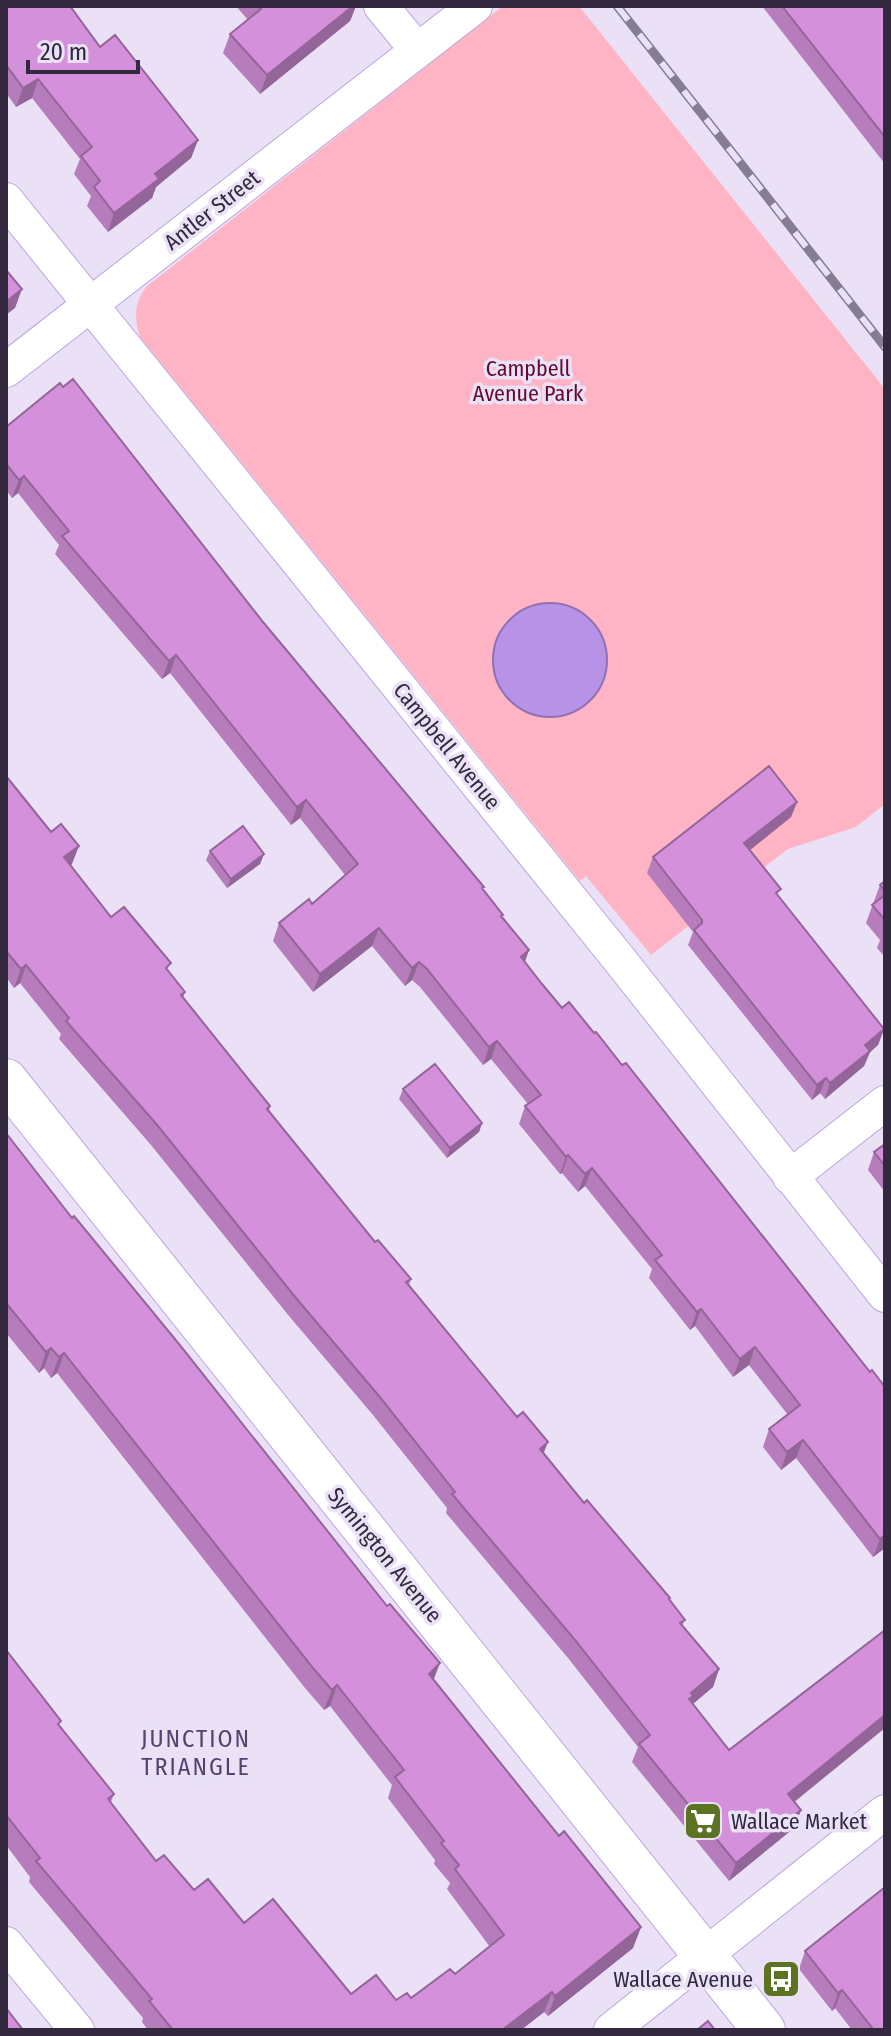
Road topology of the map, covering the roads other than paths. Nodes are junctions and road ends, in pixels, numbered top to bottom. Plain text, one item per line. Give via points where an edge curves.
1 (381, 6) edge
2 (475, 6) edge
3 (417, 50) junction
4 (6, 200) edge
5 (91, 304) junction
6 (6, 370) edge
7 (6, 1080) edge
8 (885, 1103) edge
9 (790, 1177) junction
10 (885, 1295) edge
11 (885, 1812) edge
12 (6, 1944) edge
13 (704, 1955) junction
14 (77, 2030) edge
15 (611, 2030) edge
16 (764, 2030) edge

1 - 3 street
2 - 3 street, Antler Street
3 - 5 street, Antler Street
4 - 5 street, Campbell Avenue
5 - 6 street, Antler Street
5 - 9 street, Campbell Avenue
7 - 13 street, Symington Avenue
8 - 9 street
9 - 10 street, Campbell Avenue
11 - 13 street
12 - 14 street
13 - 15 street
13 - 16 street, Symington Avenue

